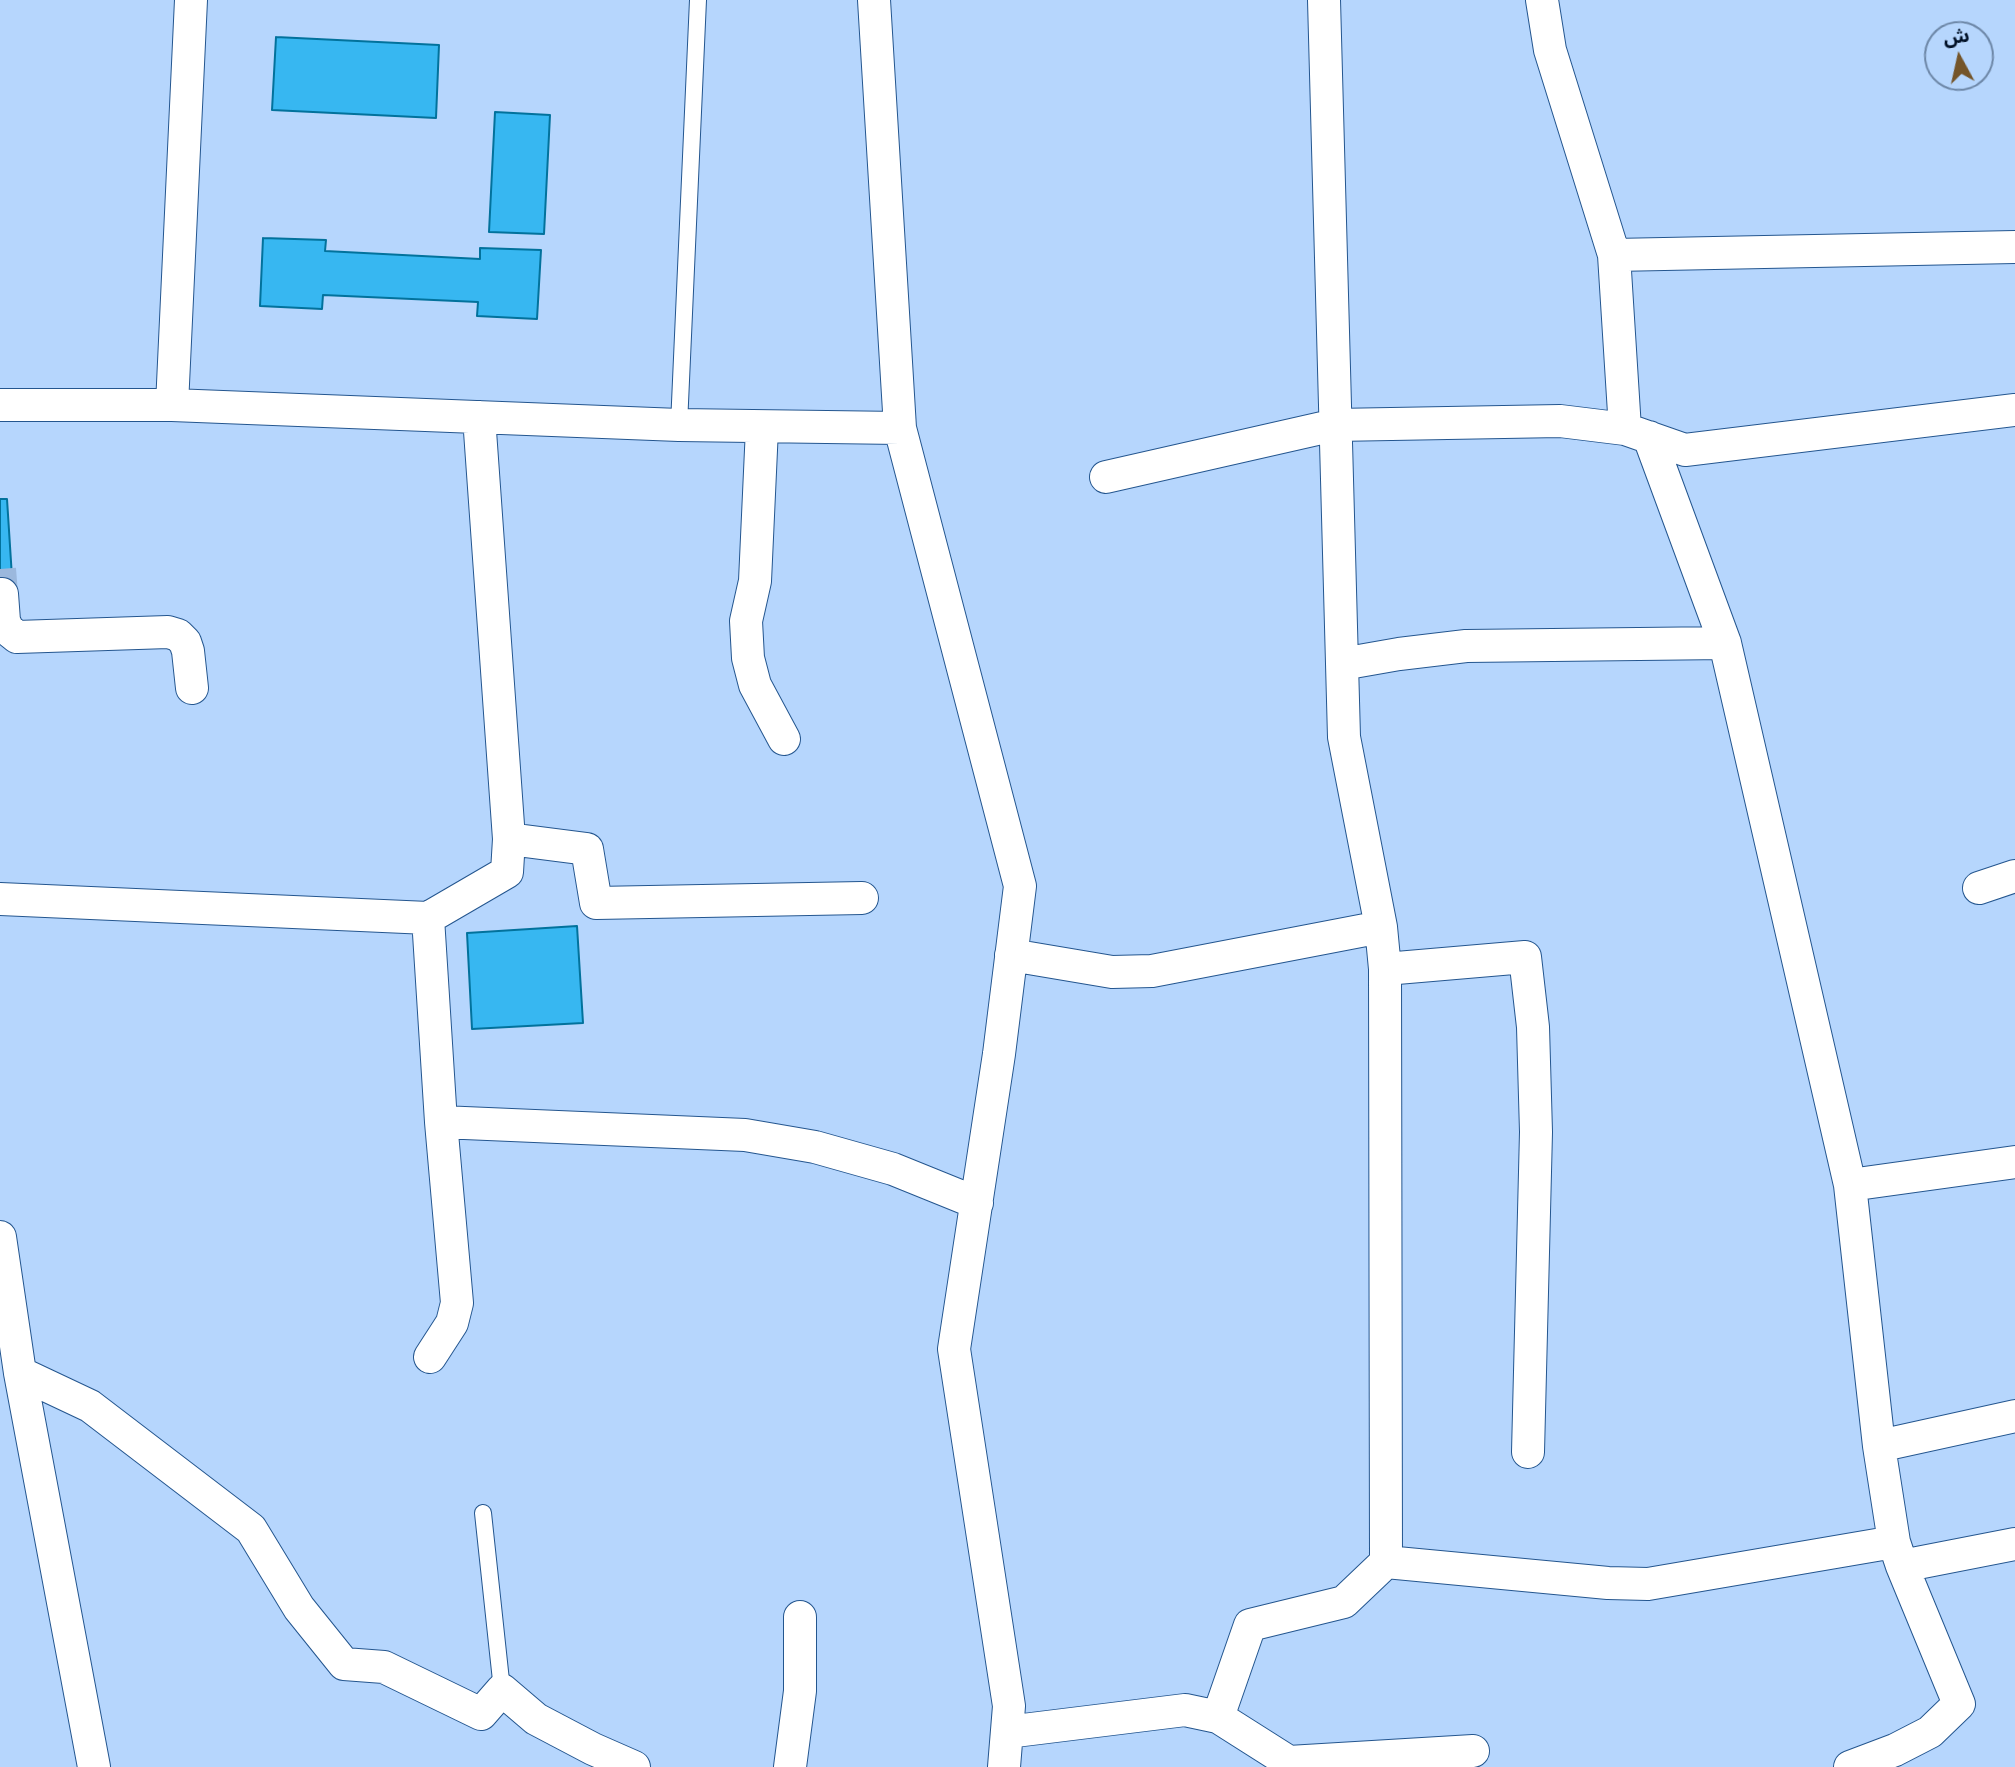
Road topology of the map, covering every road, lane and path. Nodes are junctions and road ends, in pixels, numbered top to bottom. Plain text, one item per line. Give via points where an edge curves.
1 (191, 0) edge
2 (698, 0) edge
3 (874, 0) edge
4 (1324, 0) edge
5 (1542, 0) edge
6 (2015, 247) edge
7 (1615, 255) junction
8 (0, 405) edge
9 (172, 405) junction
10 (2015, 410) edge
11 (480, 417) junction
12 (679, 425) junction
13 (1335, 425) junction
14 (762, 428) junction
15 (900, 428) junction
16 (1637, 433) junction
17 (1106, 477) dead end
18 (2, 594) dead end
19 (1725, 643) junction
20 (1342, 664) junction
21 (192, 688) dead end
22 (784, 739) dead end
23 (509, 839) junction
24 (2015, 876) edge
25 (1979, 888) dead end
26 (862, 898) dead end
27 (0, 899) edge
28 (428, 918) junction
29 (1381, 927) junction
30 (1011, 955) junction
31 (1385, 969) junction
32 (441, 1122) junction
33 (2015, 1162) edge
34 (1850, 1185) junction
35 (976, 1203) junction
36 (0, 1237) edge
37 (430, 1357) dead end
38 (20, 1373) junction
39 (2015, 1416) edge
40 (1880, 1446) junction
41 (1528, 1452) dead end
42 (483, 1513) dead end
43 (2015, 1544) edge
44 (1898, 1554) junction
45 (1386, 1562) junction
46 (800, 1617) dead end
47 (502, 1690) junction
48 (1217, 1717) junction
49 (1007, 1732) junction
50 (1473, 1751) dead end
51 (94, 1767) edge
52 (634, 1767) edge
53 (790, 1767) edge
54 (1004, 1767) edge
55 (1850, 1767) edge

1 - 9 street
2 - 12 lane
3 - 15 street
4 - 13 street
5 - 7 street via 1550,50
6 - 7 street
7 - 16 street
8 - 9 street
9 - 11 street
10 - 16 street via 1685,450
11 - 12 street
11 - 23 street
12 - 14 street
13 - 16 street via 1560,421
13 - 17 street
13 - 20 street
14 - 15 street
14 - 22 street via 755,581 746,621 748,658 755,685
15 - 30 street via 1020,886
16 - 19 street
18 - 21 street via 4,621 17,637 178,635 188,651
19 - 20 street via 1466,646
19 - 34 street
20 - 29 street via 1344,737
23 - 26 street via 587,849 596,902
23 - 28 street via 507,872
24 - 25 street
27 - 28 street
28 - 32 street
29 - 30 street via 1152,971 1112,972
29 - 31 street
30 - 35 street
31 - 41 street via 1525,957 1533,1027 1536,1132
31 - 45 street
32 - 35 street via 745,1135 815,1147 893,1169
32 - 37 street via 457,1303 452,1323
33 - 34 street
34 - 40 street
35 - 49 street via 954,1349 1009,1706
36 - 38 street
38 - 47 street via 90,1406 251,1529 299,1608 344,1664 384,1667 481,1714
38 - 51 street
39 - 40 street
40 - 44 street
42 - 47 lane
43 - 44 street
44 - 45 street via 1648,1584
44 - 55 street via 1959,1703 1930,1732
45 - 48 street via 1344,1602 1250,1625
46 - 53 street via 800,1690
47 - 52 street via 536,1718
48 - 49 street via 1185,1710
48 - 50 street via 1289,1762
49 - 54 street

